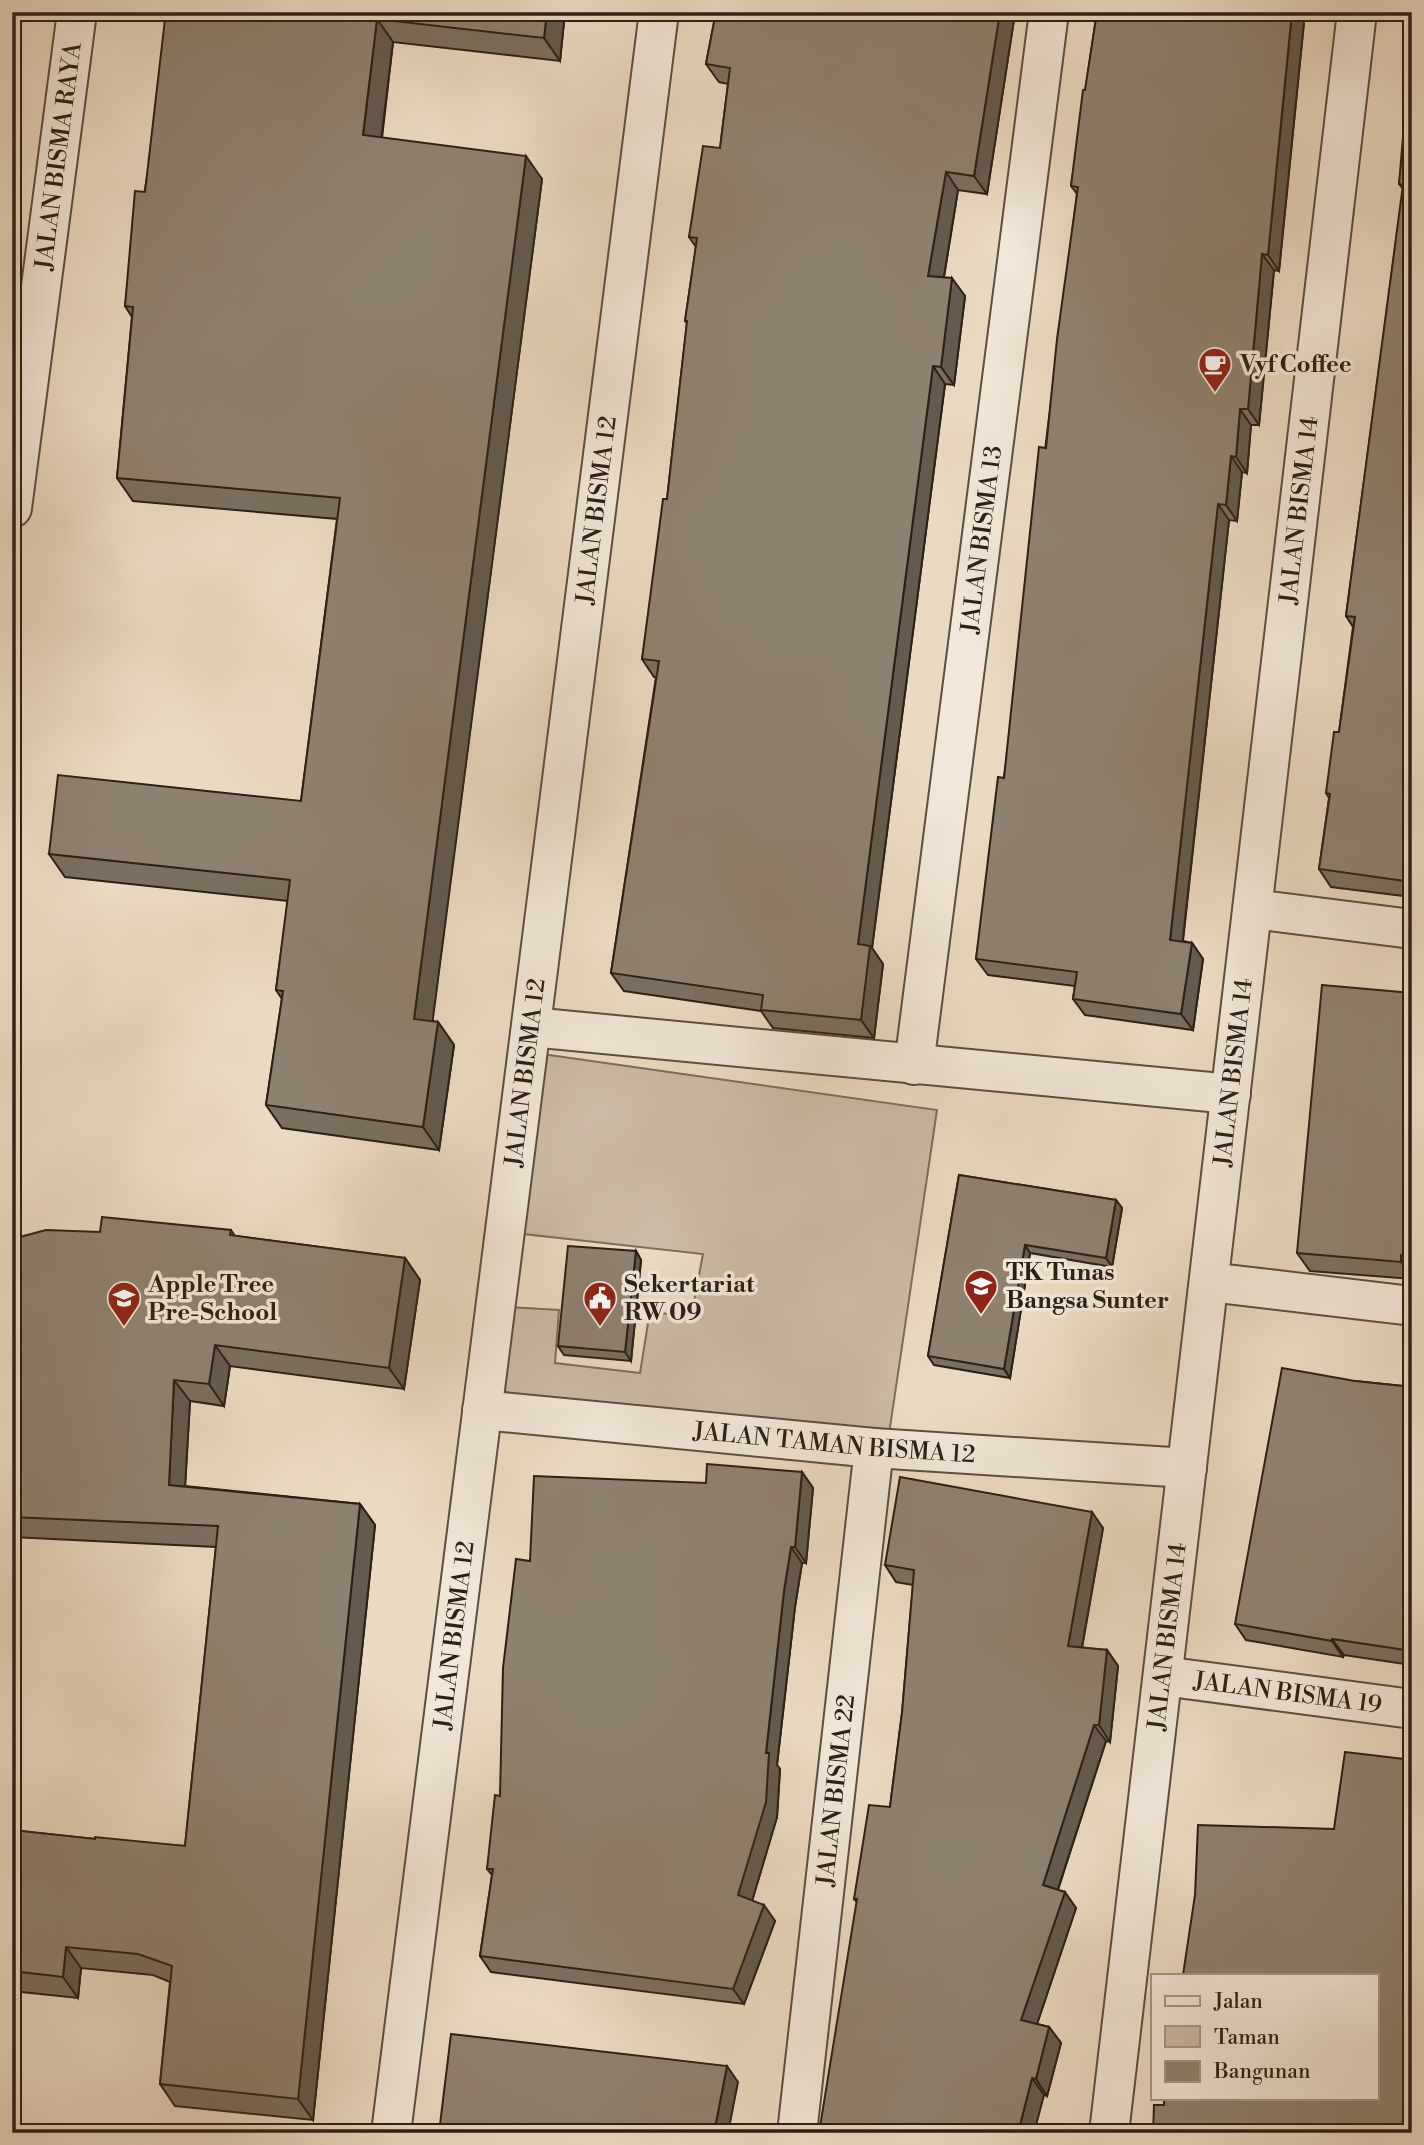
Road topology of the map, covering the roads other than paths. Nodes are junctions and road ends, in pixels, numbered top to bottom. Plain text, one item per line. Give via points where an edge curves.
1 (77, 12) edge
2 (659, 12) edge
3 (1049, 12) edge
4 (1357, 12) edge
5 (12, 508) edge
6 (1253, 909) junction
7 (1412, 929) edge
8 (531, 1027) junction
9 (914, 1065) junction
10 (1231, 1094) junction
11 (1209, 1282) junction
12 (1412, 1306) edge
13 (482, 1410) junction
14 (874, 1448) junction
15 (1187, 1468) junction
16 (1163, 1676) junction
17 (1412, 1709) edge
18 (391, 2133) edge
19 (797, 2133) edge
20 (1109, 2133) edge

1 - 5 street, JALAN BISMA RAYA
2 - 8 street, JALAN BISMA 12
3 - 9 street, JALAN BISMA 13
4 - 6 street, JALAN BISMA 14
6 - 7 street
6 - 10 street, JALAN BISMA 14
8 - 9 street
8 - 13 street, JALAN BISMA 12
9 - 10 street
10 - 11 street, JALAN BISMA 14
11 - 12 street
11 - 15 street, JALAN BISMA 14
13 - 14 street, JALAN TAMAN BISMA 12
13 - 18 street, JALAN BISMA 12
14 - 15 street, JALAN TAMAN BISMA 12
14 - 19 street, JALAN BISMA 22
15 - 16 street, JALAN BISMA 14
16 - 17 street, JALAN BISMA 19
16 - 20 street, JALAN BISMA 14

